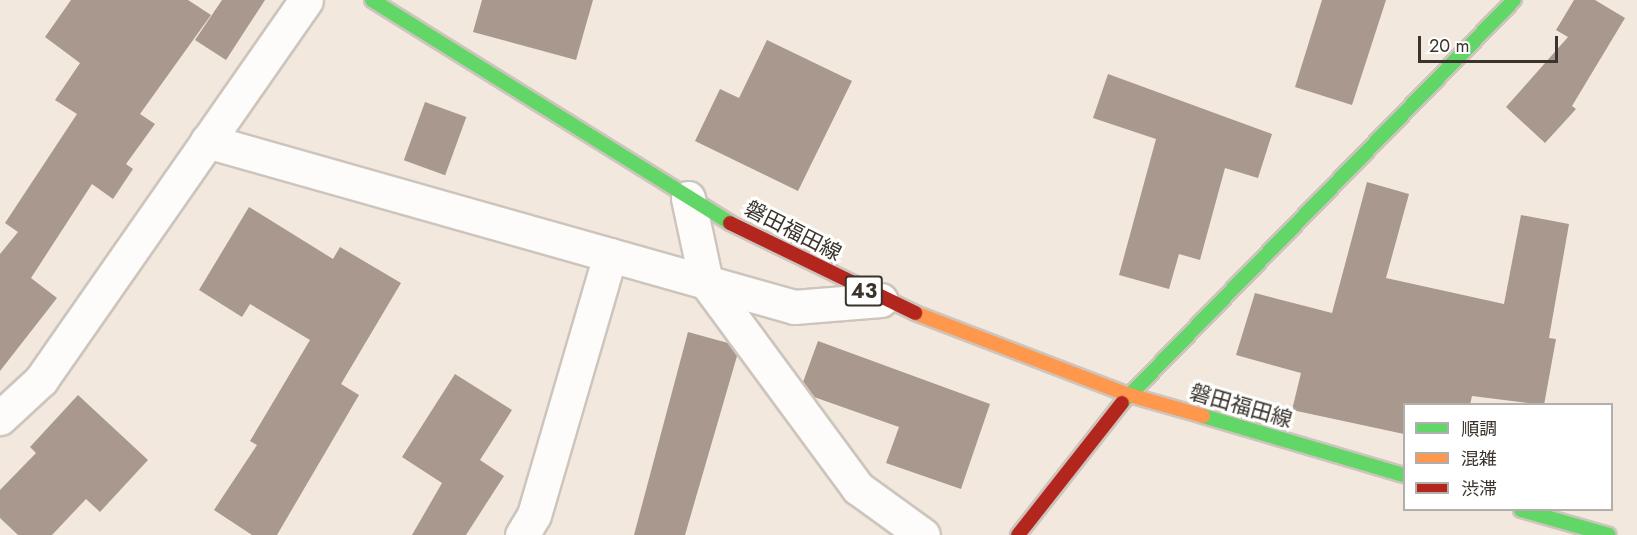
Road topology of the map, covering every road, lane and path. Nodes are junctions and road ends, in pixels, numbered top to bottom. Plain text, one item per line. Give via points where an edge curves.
1 (306, 0) edge
2 (372, 0) edge
3 (1514, 0) edge
4 (207, 141) junction
5 (688, 198) junction
6 (610, 255) junction
7 (706, 282) junction
8 (881, 300) junction
9 (1128, 395) junction
10 (0, 418) edge
11 (1403, 475) edge
12 (1525, 511) edge
13 (522, 535) edge
14 (923, 535) edge
15 (1018, 535) edge
16 (1609, 535) edge

1 - 4 street
2 - 5 main road, 磐田福田線 / 43
3 - 9 main road
4 - 6 street
4 - 10 street via 41,380
5 - 7 street
5 - 8 main road, 磐田福田線 / 43
6 - 7 street
6 - 13 street via 534,515
7 - 8 street via 794,306
7 - 14 street via 858,488
8 - 9 main road, 磐田福田線 / 43
9 - 11 main road, 磐田福田線 / 43
9 - 15 main road
12 - 16 main road

